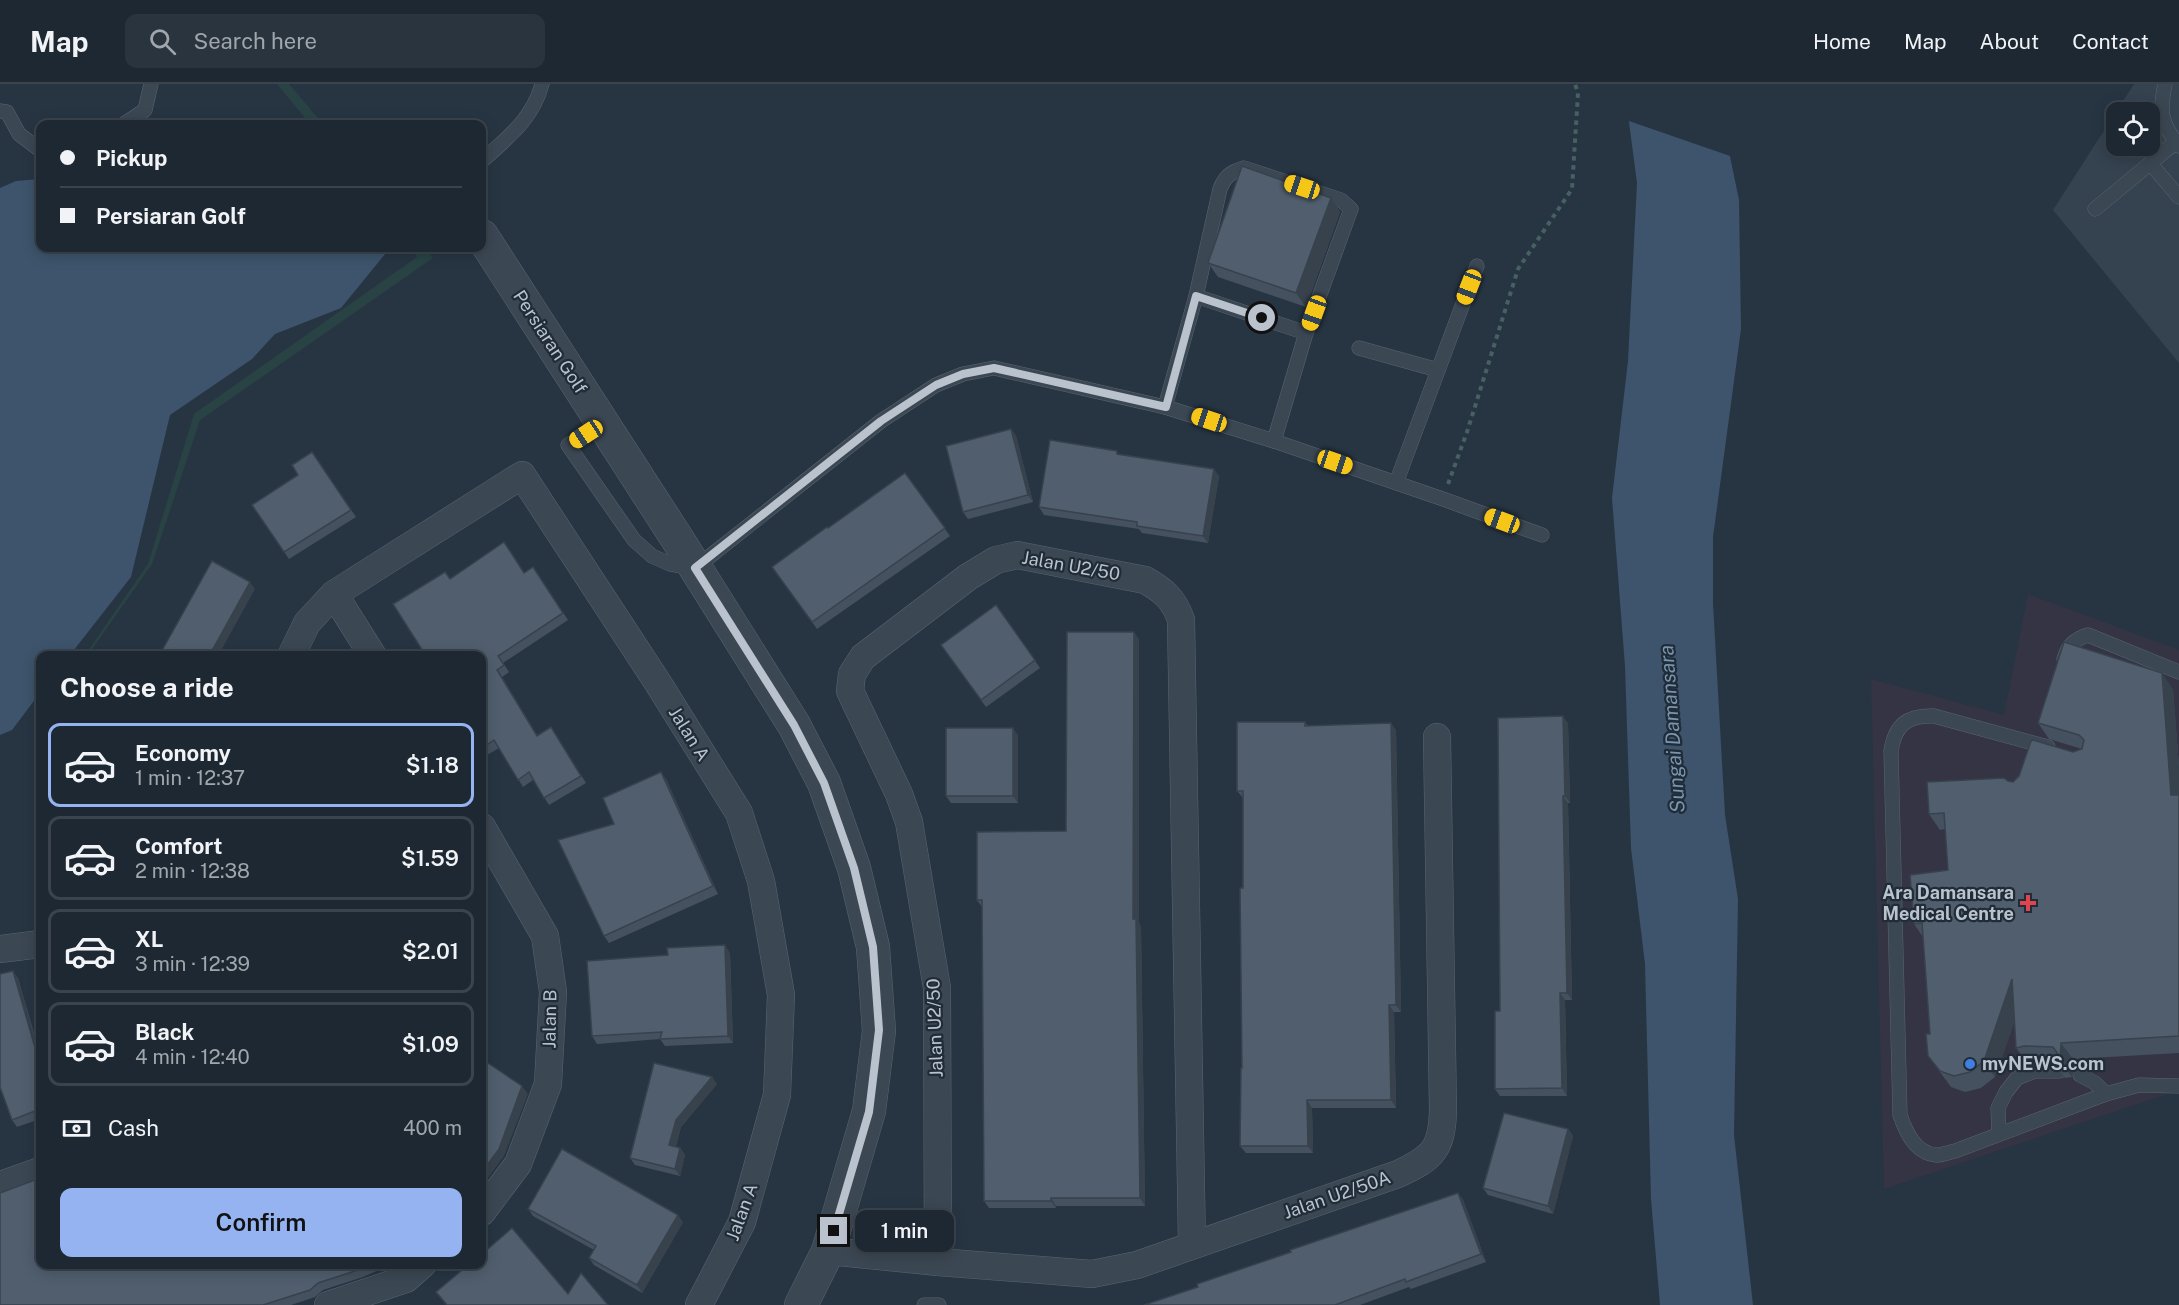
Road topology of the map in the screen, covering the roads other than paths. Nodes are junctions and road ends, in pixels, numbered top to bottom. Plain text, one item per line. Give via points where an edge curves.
1 (152, 84) edge
2 (542, 84) edge
3 (2165, 84) edge
4 (0, 111) edge
5 (130, 120) edge
6 (2177, 144) edge
7 (36, 147) edge
8 (486, 157) edge
9 (2150, 164) junction
10 (2179, 197) edge
11 (2095, 209) dead end
12 (486, 242) edge
13 (1477, 266) dead end
14 (1196, 296) junction
15 (1306, 333) junction
16 (1359, 348) dead end
17 (1438, 370) junction
18 (1166, 407) junction
19 (603, 423) junction
20 (1274, 441) junction
21 (1396, 483) junction
22 (1542, 535) dead end
23 (695, 568) junction
24 (334, 594) junction
25 (293, 651) edge
26 (370, 651) edge
27 (2060, 670) edge
28 (2179, 672) edge
29 (1437, 737) dead end
30 (2057, 750) edge
31 (486, 835) edge
32 (36, 944) edge
33 (0, 949) edge
34 (2060, 1071) edge
35 (2080, 1075) dead end
36 (2179, 1086) edge
37 (2106, 1094) junction
38 (2000, 1134) junction
39 (36, 1173) edge
40 (0, 1185) edge
41 (486, 1207) edge
42 (1192, 1245) junction
43 (828, 1251) junction
44 (938, 1262) junction
45 (417, 1269) edge
46 (328, 1305) edge
47 (699, 1305) edge
48 (801, 1305) edge
49 (924, 1305) edge
50 (939, 1305) edge

1 - 5 lane via 145,110
2 - 8 lane via 539,97 521,126
3 - 6 lane via 2161,105 2165,126
4 - 7 lane via 7,112 19,134
6 - 9 lane
9 - 10 lane
9 - 11 lane
12 - 19 street, Persiaran Golf
13 - 17 lane
14 - 15 lane
14 - 15 lane via 1220,189 1233,171 1244,168 1341,200 1351,209
14 - 18 lane
15 - 20 lane
16 - 17 lane
17 - 21 lane
18 - 20 lane
18 - 23 lane via 994,368 963,374 936,385 881,421
19 - 23 street, Persiaran Golf
19 - 23 lane via 568,445 634,540 652,556
20 - 21 lane
21 - 22 lane
23 - 43 street, Persiaran Golf via 794,725 824,783 854,868 873,947 879,1030 869,1112
24 - 25 street, Jalan A via 307,623
24 - 26 street
24 - 47 street, Jalan A via 522,475 739,813 761,881 781,995 777,1095 742,1222
27 - 28 lane via 2067,650 2076,639 2088,635
29 - 42 street, Jalan U2/50A via 1443,1110 1442,1131 1434,1150 1421,1164 1398,1174
30 - 38 lane via 1934,716 1921,716 1899,728 1891,751 1900,1115 1906,1133 1917,1147 1936,1155
31 - 41 street, Jalan B via 545,936 553,992 548,1084 518,1164
32 - 33 street
34 - 38 lane via 2035,1071 2017,1078 1998,1108
35 - 37 lane
36 - 37 lane via 2139,1085
37 - 38 lane
39 - 40 street
42 - 44 street, Jalan U2/50A via 1137,1265 1092,1274
42 - 44 street, Jalan U2/50 via 1181,620 1170,596 1145,580 1017,555 996,560 968,577 863,657 852,674 850,691 909,822 937,988
43 - 44 street, Jalan U2/50A
43 - 48 street, Persiaran Golf
45 - 46 street via 406,1279
49 - 50 lane

